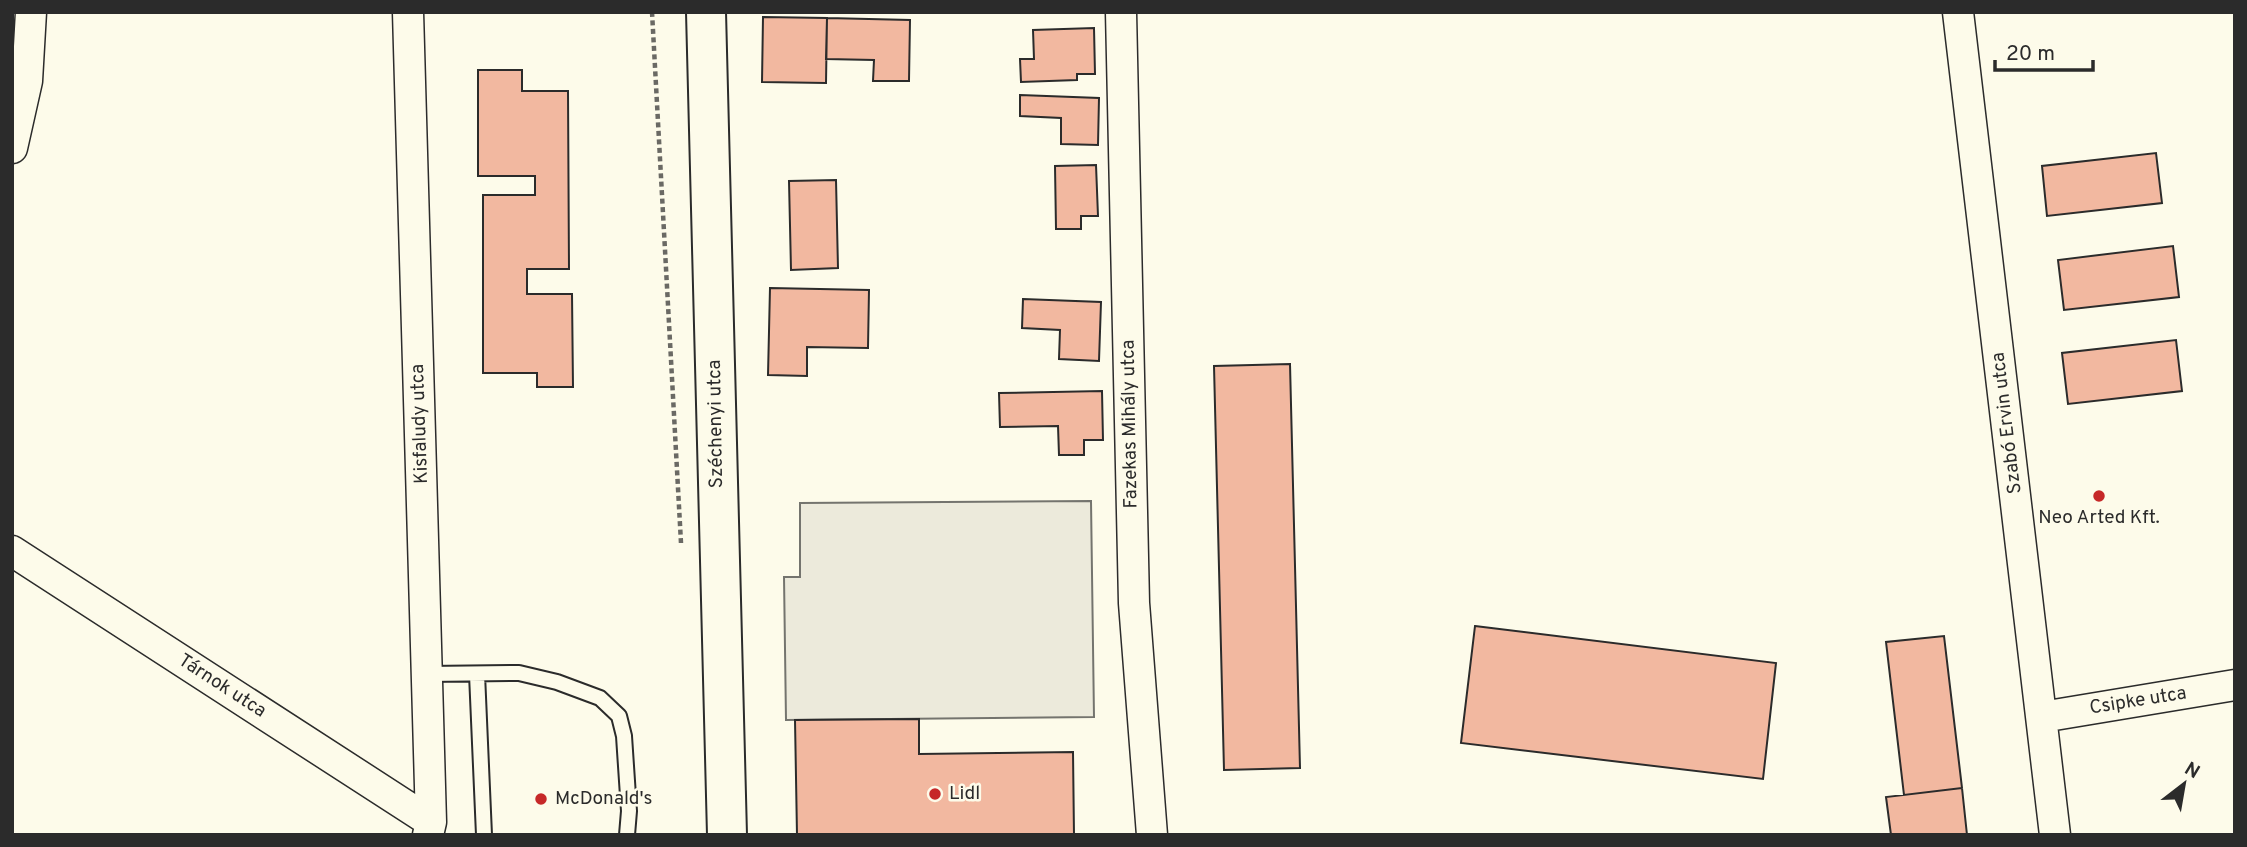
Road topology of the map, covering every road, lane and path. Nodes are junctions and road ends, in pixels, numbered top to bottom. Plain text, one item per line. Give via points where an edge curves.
1 (31, 12) edge
2 (408, 12) edge
3 (653, 12) edge
4 (706, 12) edge
5 (1121, 12) edge
6 (1958, 12) edge
7 (12, 148) edge
8 (12, 551) edge
9 (681, 556) dead end
10 (427, 674) junction
11 (477, 674) junction
12 (2235, 685) edge
13 (2042, 717) junction
14 (430, 828) edge
15 (484, 835) edge
16 (626, 835) edge
17 (727, 835) edge
18 (1153, 835) edge
19 (2055, 835) edge

1 - 7 street via 27,81
2 - 10 street, Kisfaludy utca
3 - 9 path
4 - 17 main road, Széchenyi utca
5 - 18 street, Fazekas Mihály utca via 1134,603
6 - 13 street, Szabó Ervin utca
8 - 14 street, Tárnok utca
10 - 11 lane
10 - 14 street, Kisfaludy utca
11 - 15 lane
11 - 16 lane via 519,673 557,682 600,698 620,716 629,811
12 - 13 street, Csipke utca
13 - 19 street, Szabó Ervin utca

